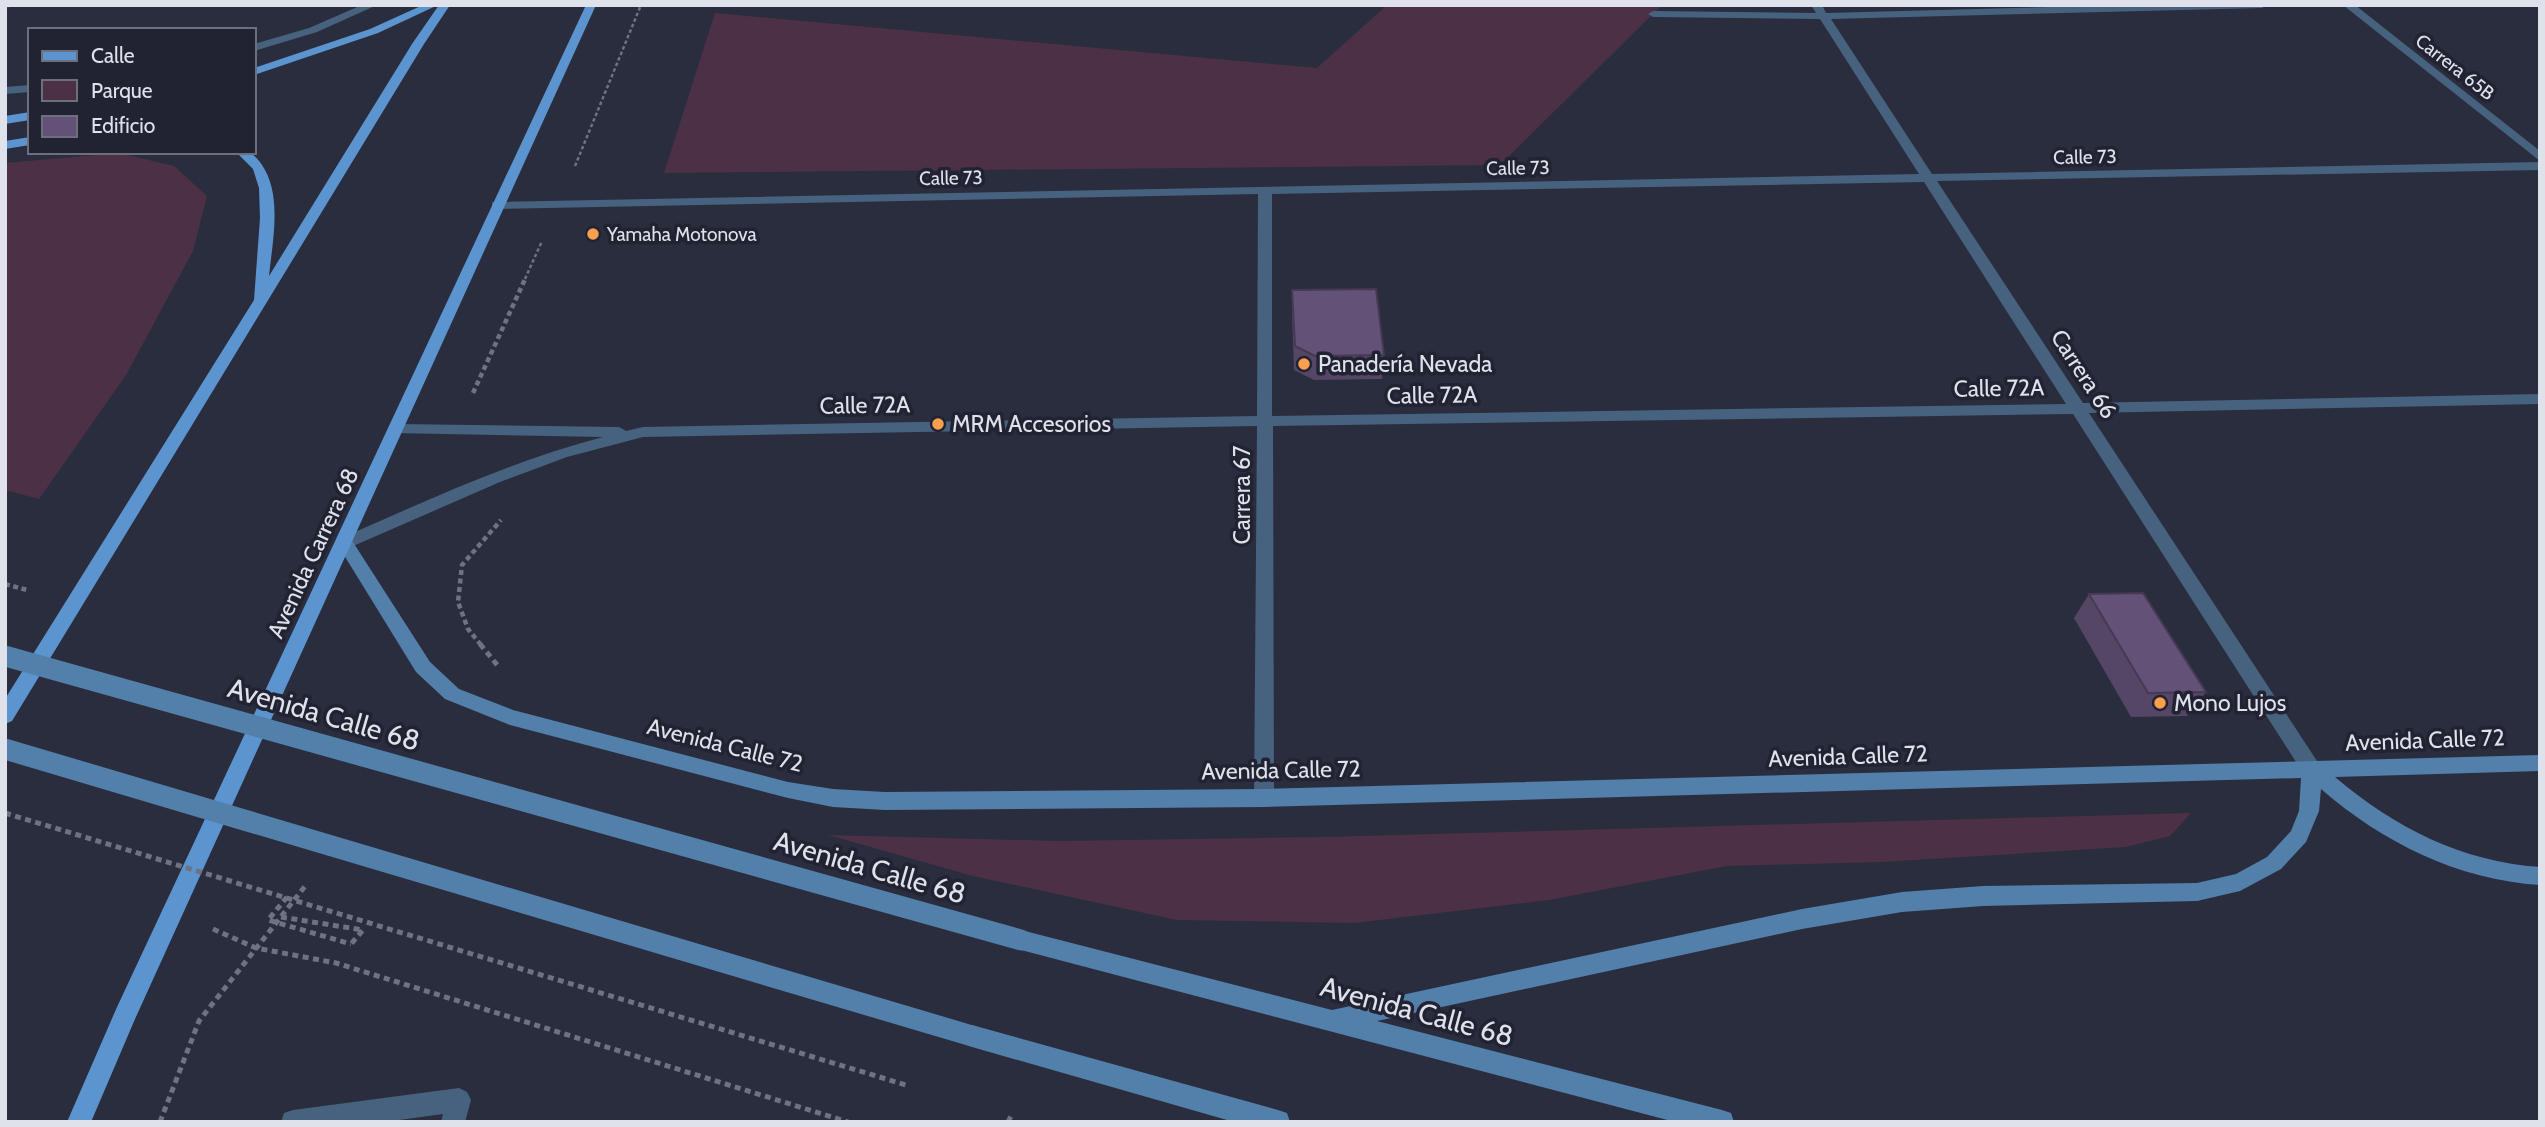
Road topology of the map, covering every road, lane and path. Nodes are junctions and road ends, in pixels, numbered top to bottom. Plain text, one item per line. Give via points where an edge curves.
1 (372, 5) edge
2 (433, 5) edge
3 (445, 5) edge
4 (591, 5) edge
5 (642, 5) edge
6 (2262, 5) edge
7 (2348, 5) edge
8 (1819, 11) edge
9 (1653, 14) dead end
10 (256, 47) edge
11 (256, 71) edge
12 (28, 88) edge
13 (5, 91) edge
14 (28, 116) edge
15 (5, 120) edge
16 (28, 141) edge
17 (5, 145) edge
18 (245, 154) edge
19 (2540, 157) edge
20 (2540, 166) edge
21 (575, 167) dead end
22 (1928, 179) junction
23 (1265, 191) junction
24 (497, 205) junction
25 (541, 242) dead end
26 (259, 300) junction
27 (2540, 399) edge
28 (468, 404) dead end
29 (2078, 410) junction
30 (1264, 420) junction
31 (398, 429) junction
32 (643, 432) junction
33 (508, 513) dead end
34 (345, 542) junction
35 (5, 584) edge
36 (27, 590) dead end
37 (5, 656) edge
38 (500, 668) dead end
39 (5, 716) edge
40 (5, 749) edge
41 (2540, 763) edge
42 (2312, 769) junction
43 (1264, 797) junction
44 (5, 813) edge
45 (314, 874) dead end
46 (2540, 876) edge
47 (287, 897) junction
48 (174, 911) junction
49 (281, 916) junction
50 (256, 948) junction
51 (1334, 1020) junction
52 (906, 1085) dead end
53 (79, 1122) edge
54 (160, 1122) edge
55 (293, 1122) edge
56 (453, 1122) edge
57 (848, 1122) edge
58 (1278, 1122) edge
59 (1722, 1122) edge

1 - 10 street
2 - 11 main road via 374,31
3 - 26 main road
4 - 24 main road, Avenida Carrera 68
5 - 21 path
6 - 8 street
7 - 19 street, Carrera 65B
8 - 9 street
8 - 22 street, Carrera 66
12 - 13 street
14 - 15 main road
16 - 17 main road
18 - 26 main road via 264,177 267,197
20 - 22 street, Calle 73
22 - 23 street, Calle 73
22 - 29 street, Carrera 66
23 - 24 street, Calle 73
23 - 30 street, Carrera 67
24 - 31 main road, Avenida Carrera 68
25 - 28 path
26 - 39 main road
27 - 29 street, Calle 72A
29 - 30 street, Calle 72A
29 - 42 street, Carrera 66
30 - 32 street, Calle 72A
30 - 43 street, Carrera 67
31 - 32 street
31 - 34 main road, Avenida Carrera 68
32 - 34 street, Calle 72A via 506,473
33 - 38 path via 462,565 458,602 468,629
34 - 43 main road, Avenida Calle 72 via 423,667 452,694 510,717 833,798
34 - 48 main road, Avenida Carrera 68
35 - 36 path
37 - 51 main road, Avenida Calle 68, bridge via 1021,940
40 - 58 main road, bridge via 972,1036
41 - 42 main road, Avenida Calle 72
42 - 43 main road, Avenida Calle 72
42 - 46 main road, Avenida Calle 72 via 2363,811 2412,840 2465,862
42 - 51 main road via 2309,810 2299,836 2274,863 2240,882 2197,892 1902,902 1788,922
44 - 47 path, bridge
45 - 49 path
47 - 49 path, bridge via 268,920 351,944 363,930
47 - 52 path, bridge
48 - 50 path
48 - 53 main road, Avenida Carrera 68
49 - 50 path
50 - 54 path via 199,1021
50 - 57 path via 336,963
51 - 59 main road, Avenida Calle 68
55 - 56 street via 459,1100

